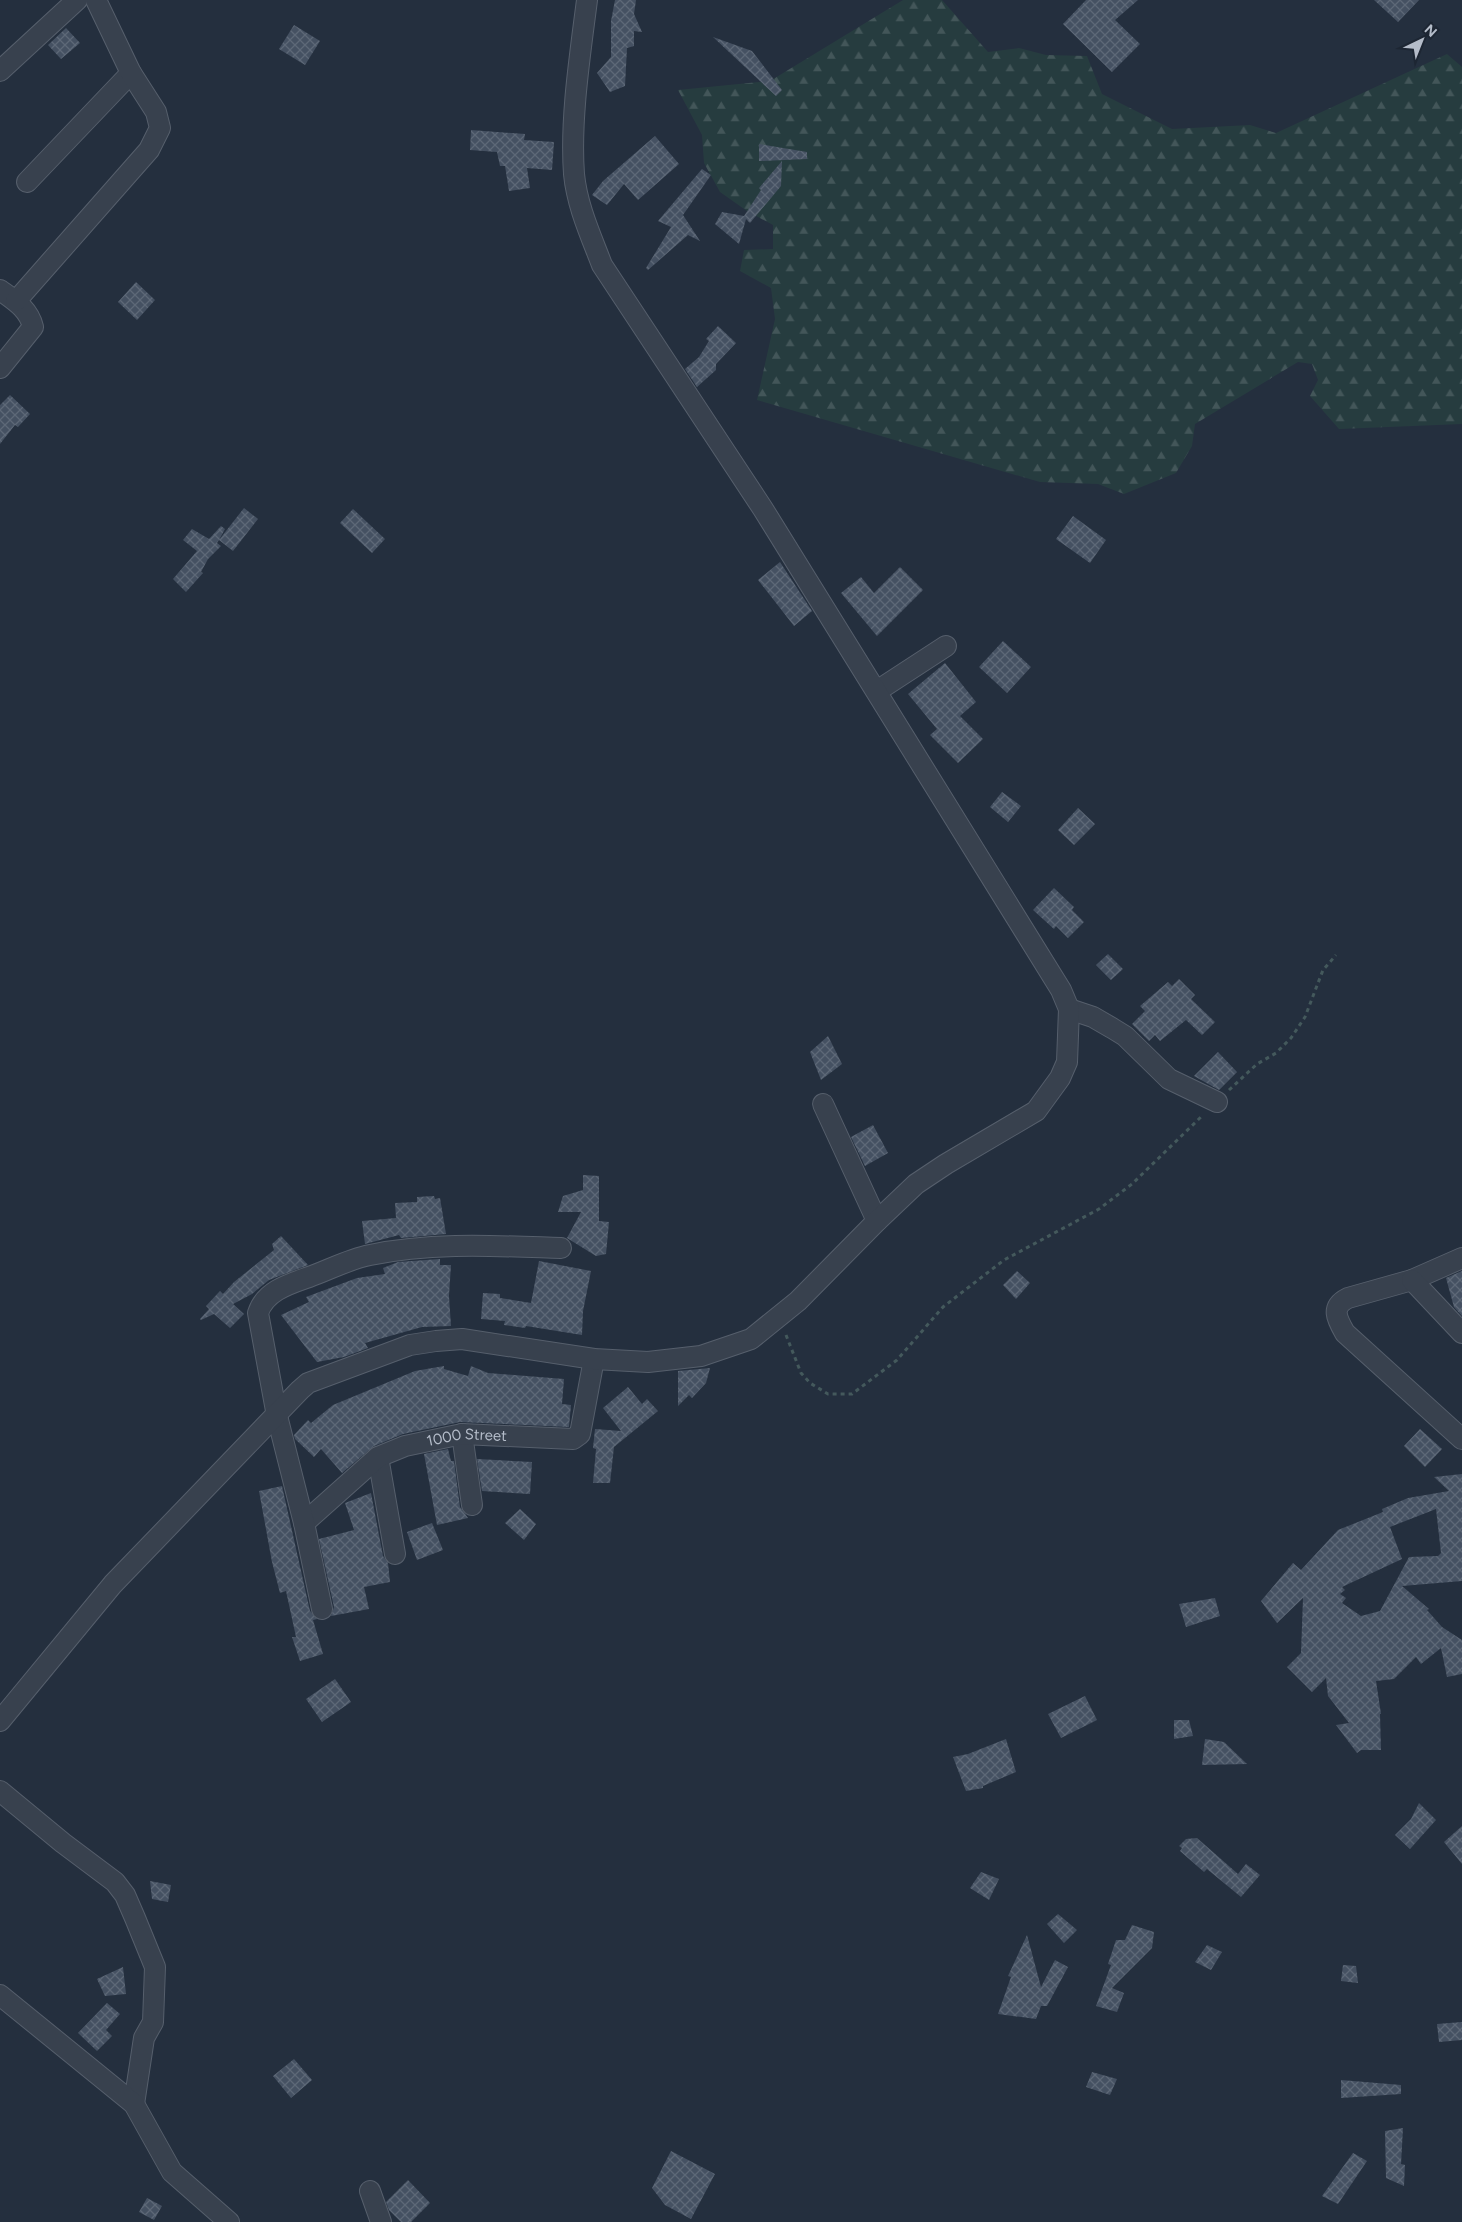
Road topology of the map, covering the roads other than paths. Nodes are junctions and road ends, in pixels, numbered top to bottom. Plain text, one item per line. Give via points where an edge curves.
1 (76, 0) edge
2 (96, 0) edge
3 (587, 0) edge
4 (0, 70) edge
5 (132, 73) junction
6 (27, 182) dead end
7 (8, 295) edge
8 (0, 368) edge
9 (946, 646) dead end
10 (877, 690) junction
11 (1069, 1009) junction
12 (1217, 1102) road end
13 (824, 1104) dead end
14 (877, 1221) junction
15 (561, 1248) dead end
16 (1462, 1258) edge
17 (1412, 1280) junction
18 (1462, 1333) edge
19 (594, 1359) junction
20 (277, 1416) junction
21 (462, 1434) junction
22 (1462, 1439) edge
23 (378, 1457) junction
24 (472, 1505) dead end
25 (304, 1523) junction
26 (395, 1554) dead end
27 (322, 1609) dead end
28 (0, 1721) edge
29 (0, 1791) edge
30 (0, 1995) edge
31 (134, 2104) junction
32 (370, 2191) dead end
33 (229, 2222) edge
34 (381, 2222) edge

1 - 4 street
2 - 5 street
3 - 10 street via 574,125 574,175 584,220 602,265 763,509
5 - 6 street
5 - 7 street via 156,112 160,128 148,150
7 - 8 street via 25,310 33,327
9 - 10 street
10 - 11 street via 1061,990
11 - 12 street via 1093,1017 1125,1036 1169,1079
11 - 14 street via 1067,1062 1060,1078 1036,1111 916,1184
13 - 14 street
14 - 19 street via 779,1318 751,1339 701,1356 648,1362
15 - 20 street via 442,1245 394,1250 368,1255 273,1293 258,1314
16 - 17 street
17 - 18 street
17 - 22 street via 1340,1302 1337,1320 1345,1333
19 - 20 street via 462,1339 422,1342 308,1384
19 - 21 street, 1000 Street via 577,1438
20 - 25 street
20 - 28 street via 113,1584
21 - 23 street, 1000 Street via 405,1446
21 - 24 street
23 - 25 street, 1000 Street
23 - 26 street
25 - 27 street
29 - 31 street via 115,1882 135,1918 155,1966 153,2022 144,2038
30 - 31 street
31 - 33 street via 172,2172
32 - 34 street

